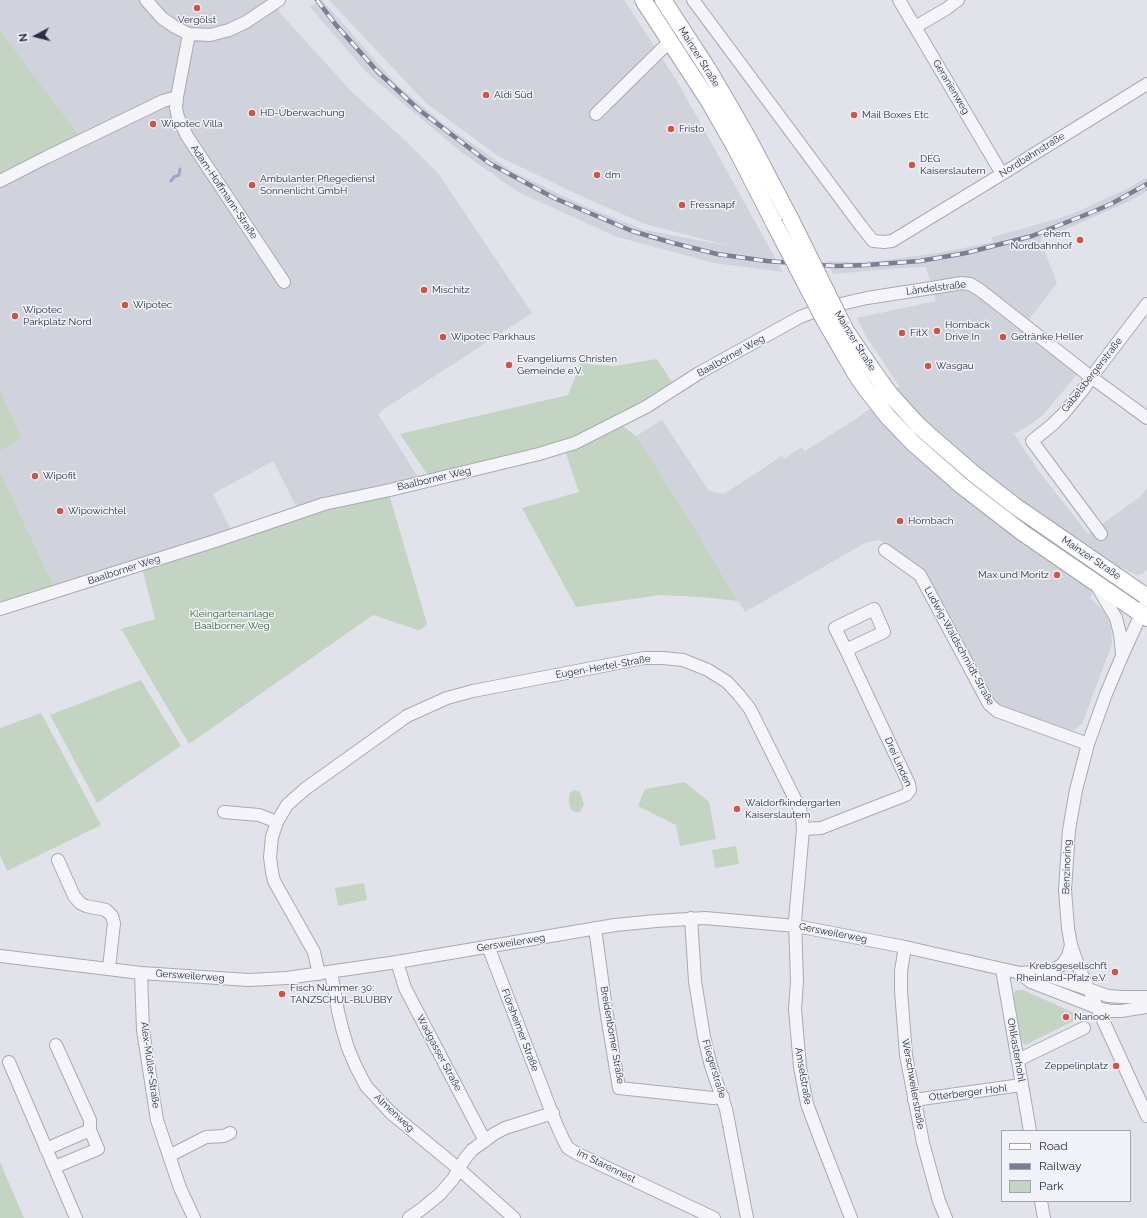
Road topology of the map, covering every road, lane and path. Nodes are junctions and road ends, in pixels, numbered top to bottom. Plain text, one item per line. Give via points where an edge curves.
1 (146, 0) edge
2 (279, 0) edge
3 (643, 0) edge
4 (662, 0) edge
5 (693, 0) edge
6 (899, 0) edge
7 (958, 0) edge
8 (915, 27) junction
9 (189, 34) junction
10 (670, 41) junction
11 (1147, 84) edge
12 (177, 97) junction
13 (596, 114) dead end
14 (1002, 174) junction
15 (0, 181) edge
16 (284, 282) dead end
17 (848, 302) joint
18 (1147, 304) edge
19 (833, 320) junction
20 (1091, 377) junction
21 (1147, 418) edge
22 (1101, 534) dead end
23 (885, 550) dead end
24 (1095, 583) junction
25 (1147, 597) edge
26 (0, 609) edge
27 (1145, 611) edge
28 (846, 650) dead end
29 (1122, 656) junction
30 (1088, 744) junction
31 (224, 812) dead end
32 (277, 822) junction
33 (803, 829) junction
34 (58, 860) dead end
35 (691, 918) junction
36 (796, 926) junction
37 (595, 928) junction
38 (1071, 945) junction
39 (488, 946) junction
40 (905, 948) junction
41 (0, 956) edge
42 (398, 962) junction
43 (109, 968) junction
44 (1002, 969) junction
45 (142, 972) junction
46 (331, 972) junction
47 (1020, 973) junction
48 (319, 974) junction
49 (1044, 974) junction
50 (1089, 989) junction
51 (1147, 997) edge
52 (1147, 1007) edge
53 (1098, 1008) junction
54 (1084, 1028) dead end
55 (56, 1045) dead end
56 (1018, 1060) junction
57 (9, 1062) dead end
58 (1022, 1085) junction
59 (723, 1097) junction
60 (914, 1100) junction
61 (552, 1113) junction
62 (1147, 1116) edge
63 (90, 1130) junction
64 (1030, 1130) edge
65 (230, 1133) dead end
66 (485, 1141) junction
67 (46, 1149) junction
68 (169, 1156) junction
69 (55, 1168) junction
70 (459, 1169) junction
71 (1041, 1202) edge
72 (76, 1218) edge
73 (194, 1218) edge
74 (409, 1218) edge
75 (514, 1218) edge
76 (714, 1218) edge
77 (747, 1218) edge
78 (851, 1218) edge
79 (946, 1218) edge
80 (1044, 1218) edge

1 - 9 street via 162,18
2 - 9 street via 229,30 210,35
3 - 10 main road, Mainzer Straße
4 - 19 main road, Mainzer Straße, bridge via 708,69 749,140 791,220
5 - 14 street, Nordbahnstraße via 873,241 892,241
6 - 8 street, Geranienweg
7 - 8 street
8 - 14 street, Geranienweg
9 - 12 street, Adam-Hoffmann-Straße
10 - 13 street, Mainzer Straße
10 - 19 main road, Mainzer Straße, bridge via 710,103 774,223
11 - 14 street, Nordbahnstraße
12 - 15 street
12 - 16 street, Adam-Hoffmann-Straße via 178,117 187,136
17 - 20 street, Ländelstraße via 961,283 970,284
17 - 26 street, Baalborner Weg via 800,317 699,373 641,409 575,443 539,454 324,504
18 - 20 street, Gabelsbergerstraße
19 - 24 main road, Mainzer Straße via 833,336 863,385 913,443 981,501
19 - 25 main road, Mainzer Straße via 846,331 890,393 929,435 1015,506
20 - 21 street, Ländelstraße
20 - 22 street, Gabelsbergerstraße via 1064,413 1032,441
23 - 30 street, Ludwig-Waldschmidt-Straße via 920,575 990,704 997,712
24 - 27 main road, Mainzer Straße
24 - 29 street via 1116,618
27 - 29 street, Benzinoring
28 - 33 street, Drei Linden via 910,790 906,795 821,828
29 - 30 street, Benzinoring
30 - 38 street, Benzinoring via 1068,830 1065,890
31 - 32 street via 258,815
32 - 33 street, Eugen-Hertel-Straße via 287,805 305,789 407,716 436,702 472,691 644,658 663,658 683,660 708,670 727,682 740,695 750,709 800,809
32 - 48 street, Eugen-Hertel-Straße via 270,858 274,881 314,952
33 - 36 street, Eugen-Hertel-Straße
34 - 43 street via 74,896 80,903 106,910 112,916 114,923
35 - 36 street, Gersweilerweg
35 - 37 street, Gersweilerweg
35 - 59 street, Fliegerstraße via 699,1012 710,1066
36 - 40 street, Gersweilerweg
36 - 78 street, Amselstraße via 795,1008 800,1067 807,1104
37 - 39 street, Gersweilerweg
37 - 59 street, Breidenborner Straße via 619,1088
38 - 49 street via 1063,964
38 - 50 street, Benzinoring
39 - 42 street, Gersweilerweg
39 - 61 street, Flörsheimer Straße
40 - 44 street, Gersweilerweg
40 - 60 street, Werschweilerstraße via 901,991 906,1055
41 - 43 street, Gersweilerweg
42 - 46 street, Gersweilerweg
42 - 66 street, Wadgasser Straße via 405,988
43 - 45 street, Gersweilerweg
44 - 47 street, Gersweilerweg
44 - 56 street, Ohlkasterhohl
45 - 48 street, Gersweilerweg via 249,980
45 - 68 street, Alex-Müller-Straße via 143,1030 157,1120
46 - 48 street, Gersweilerweg
46 - 70 street, Almenweg via 346,1041 366,1086 391,1113
47 - 49 street, Gersweilerweg
47 - 53 street, Gersweilerweg via 1032,982
49 - 50 street, Gersweilerweg
50 - 51 street, Gersweilerweg via 1108,996
50 - 53 street, Benzinoring
52 - 53 street, Gersweilerweg via 1121,1011
53 - 62 street, Benzinoring
54 - 56 street
55 - 63 street via 90,1120
56 - 58 street, Ohlkasterhohl
57 - 67 street
58 - 60 street, Otterberger Hohl
58 - 64 street, Ohlkasterhohl
59 - 77 street, Fliegerstraße
60 - 79 street, Werschweilerstraße via 929,1166
61 - 66 street via 505,1128
61 - 76 street, Im Starennest via 568,1148
63 - 67 street
63 - 69 street via 98,1149
65 - 68 street via 206,1137
66 - 70 street via 472,1150
67 - 69 street
68 - 73 street, Alex-Müller-Straße
69 - 72 street
70 - 74 street via 440,1194
70 - 75 street, Almenweg
71 - 80 street

